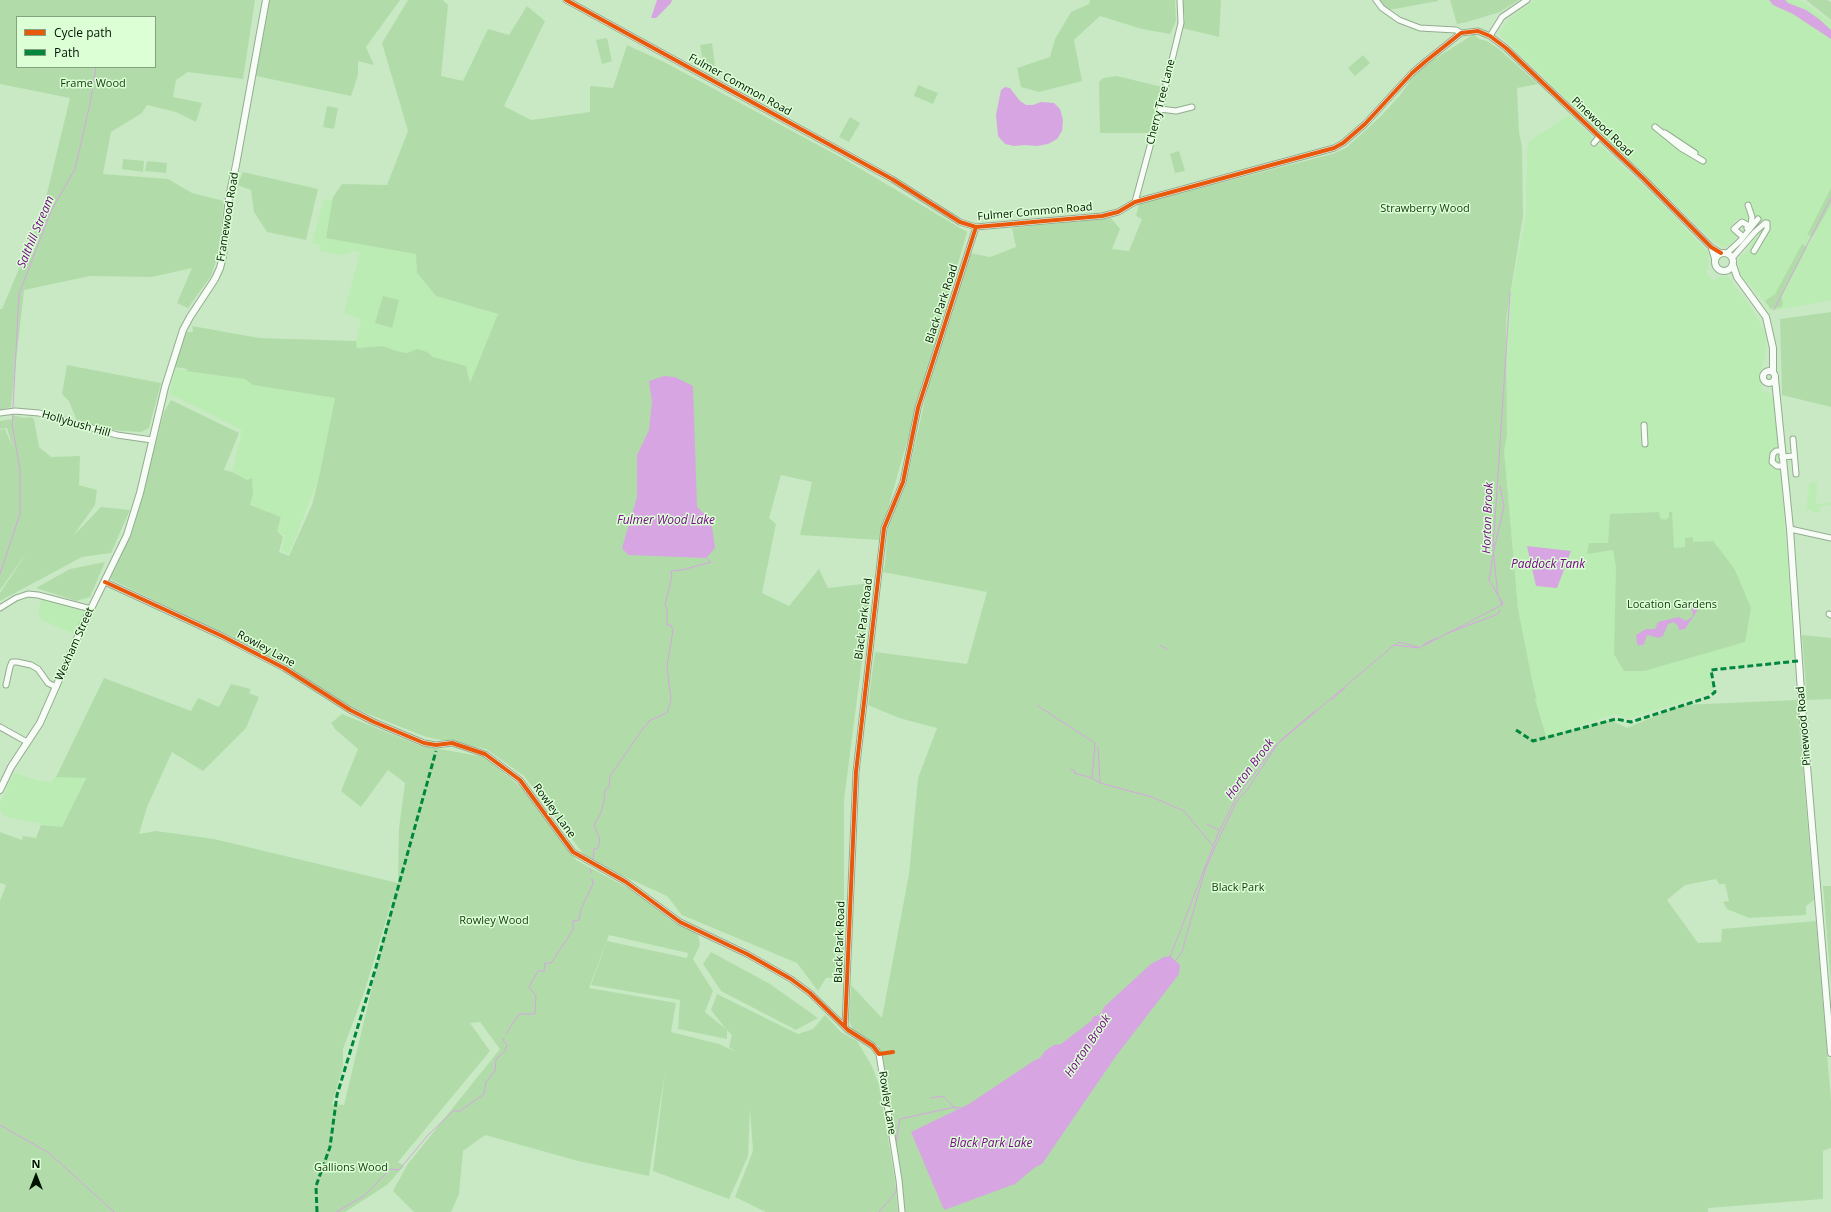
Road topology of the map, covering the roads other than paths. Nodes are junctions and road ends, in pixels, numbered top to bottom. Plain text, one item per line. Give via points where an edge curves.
1 (266, 0) edge
2 (566, 0) edge
3 (1180, 0) edge
4 (1376, 0) edge
5 (1527, 0) edge
6 (1461, 33) junction
7 (1490, 36) junction
8 (1192, 107) dead end
9 (1160, 109) junction
10 (1599, 137) junction
11 (1594, 143) dead end
12 (1703, 161) joint
13 (1135, 202) junction
14 (1748, 205) dead end
15 (1758, 219) dead end
16 (1749, 226) junction
17 (976, 227) junction
18 (1741, 239) junction
19 (1711, 247) junction
20 (1754, 251) dead end
21 (1727, 254) junction
22 (1715, 260) junction
23 (1733, 266) junction
24 (1725, 271) junction
25 (1737, 277) junction
26 (1774, 353) junction
27 (1773, 372) junction
28 (1764, 373) junction
29 (1775, 379) junction
30 (1769, 384) junction
31 (1777, 399) junction
32 (0, 413) edge
33 (1644, 425) dead end
34 (1792, 439) dead end
35 (152, 440) junction
36 (1645, 444) dead end
37 (1782, 451) junction
38 (1794, 456) junction
39 (1782, 458) junction
40 (1783, 466) junction
41 (1796, 474) dead end
42 (140, 493) joint
43 (1790, 529) junction
44 (1831, 538) edge
45 (105, 582) junction
46 (0, 608) edge
47 (91, 609) junction
48 (6, 685) dead end
49 (56, 687) junction
50 (0, 727) edge
51 (27, 742) junction
52 (0, 788) edge
53 (845, 1026) junction
54 (1831, 1053) edge
55 (902, 1212) edge

1 - 35 street, Framewood Road via 228,198 220,268 183,330
2 - 17 street, Fulmer Common Road via 892,179 960,222
3 - 9 street, Cherry Tree Lane via 1181,23
4 - 6 street, Pinewood Road via 1382,8 1399,20 1420,28 1456,30
5 - 7 street via 1502,17
6 - 7 street, Pinewood Road via 1478,31
6 - 13 street, Fulmer Common Road via 1412,73 1365,124 1338,146
7 - 10 street, Pinewood Road via 1506,48
8 - 9 street via 1176,111
9 - 13 street, Cherry Tree Lane
10 - 11 street
10 - 19 street, Pinewood Road
12 - 12 street via 1681,148 1655,127 1680,142
13 - 17 street, Fulmer Common Road via 1118,212 1102,216
14 - 16 street via 1752,217
15 - 18 street
16 - 18 street
16 - 18 street via 1742,222 1734,229
17 - 53 street, Black Park Road via 918,408 903,482 884,528 856,772
18 - 21 street
19 - 21 street, Pinewood Road
19 - 22 street, Pinewood Road
20 - 21 street via 1767,229 1766,223
21 - 22 street via 1717,256
21 - 23 street
22 - 24 street via 1718,269
23 - 24 street
23 - 25 street
24 - 25 street
25 - 26 street via 1766,317
26 - 27 street
26 - 28 street
27 - 28 street
27 - 29 street
28 - 30 street via 1763,380
29 - 30 street
29 - 31 street, Pinewood Road
30 - 31 street, Pinewood Road
31 - 37 street, Pinewood Road
32 - 35 street, Hollybush Hill via 39,413 116,435
33 - 36 street
34 - 38 street
35 - 42 street, Framewood Road
37 - 39 street, Pinewood Road
37 - 40 street via 1776,451 1772,458 1774,465
38 - 39 street
38 - 41 street
39 - 40 street, Pinewood Road
40 - 43 street, Pinewood Road
42 - 45 street, Wexham Street via 127,535
43 - 44 street
43 - 54 street, Pinewood Road via 1801,698
45 - 47 street, Wexham Street
45 - 53 street, Rowley Lane via 277,664 350,710 374,722 424,743 452,743 485,754 520,780 573,852 626,882 680,922 747,954 791,979
46 - 47 street via 28,594
47 - 49 street, Wexham Street
48 - 49 street via 10,666 12,662 17,662 38,669 48,683
49 - 51 street, Wexham Street via 40,724
50 - 51 street
51 - 52 street, Wexham Street
53 - 55 street, Rowley Lane via 852,1034 873,1046 880,1058

